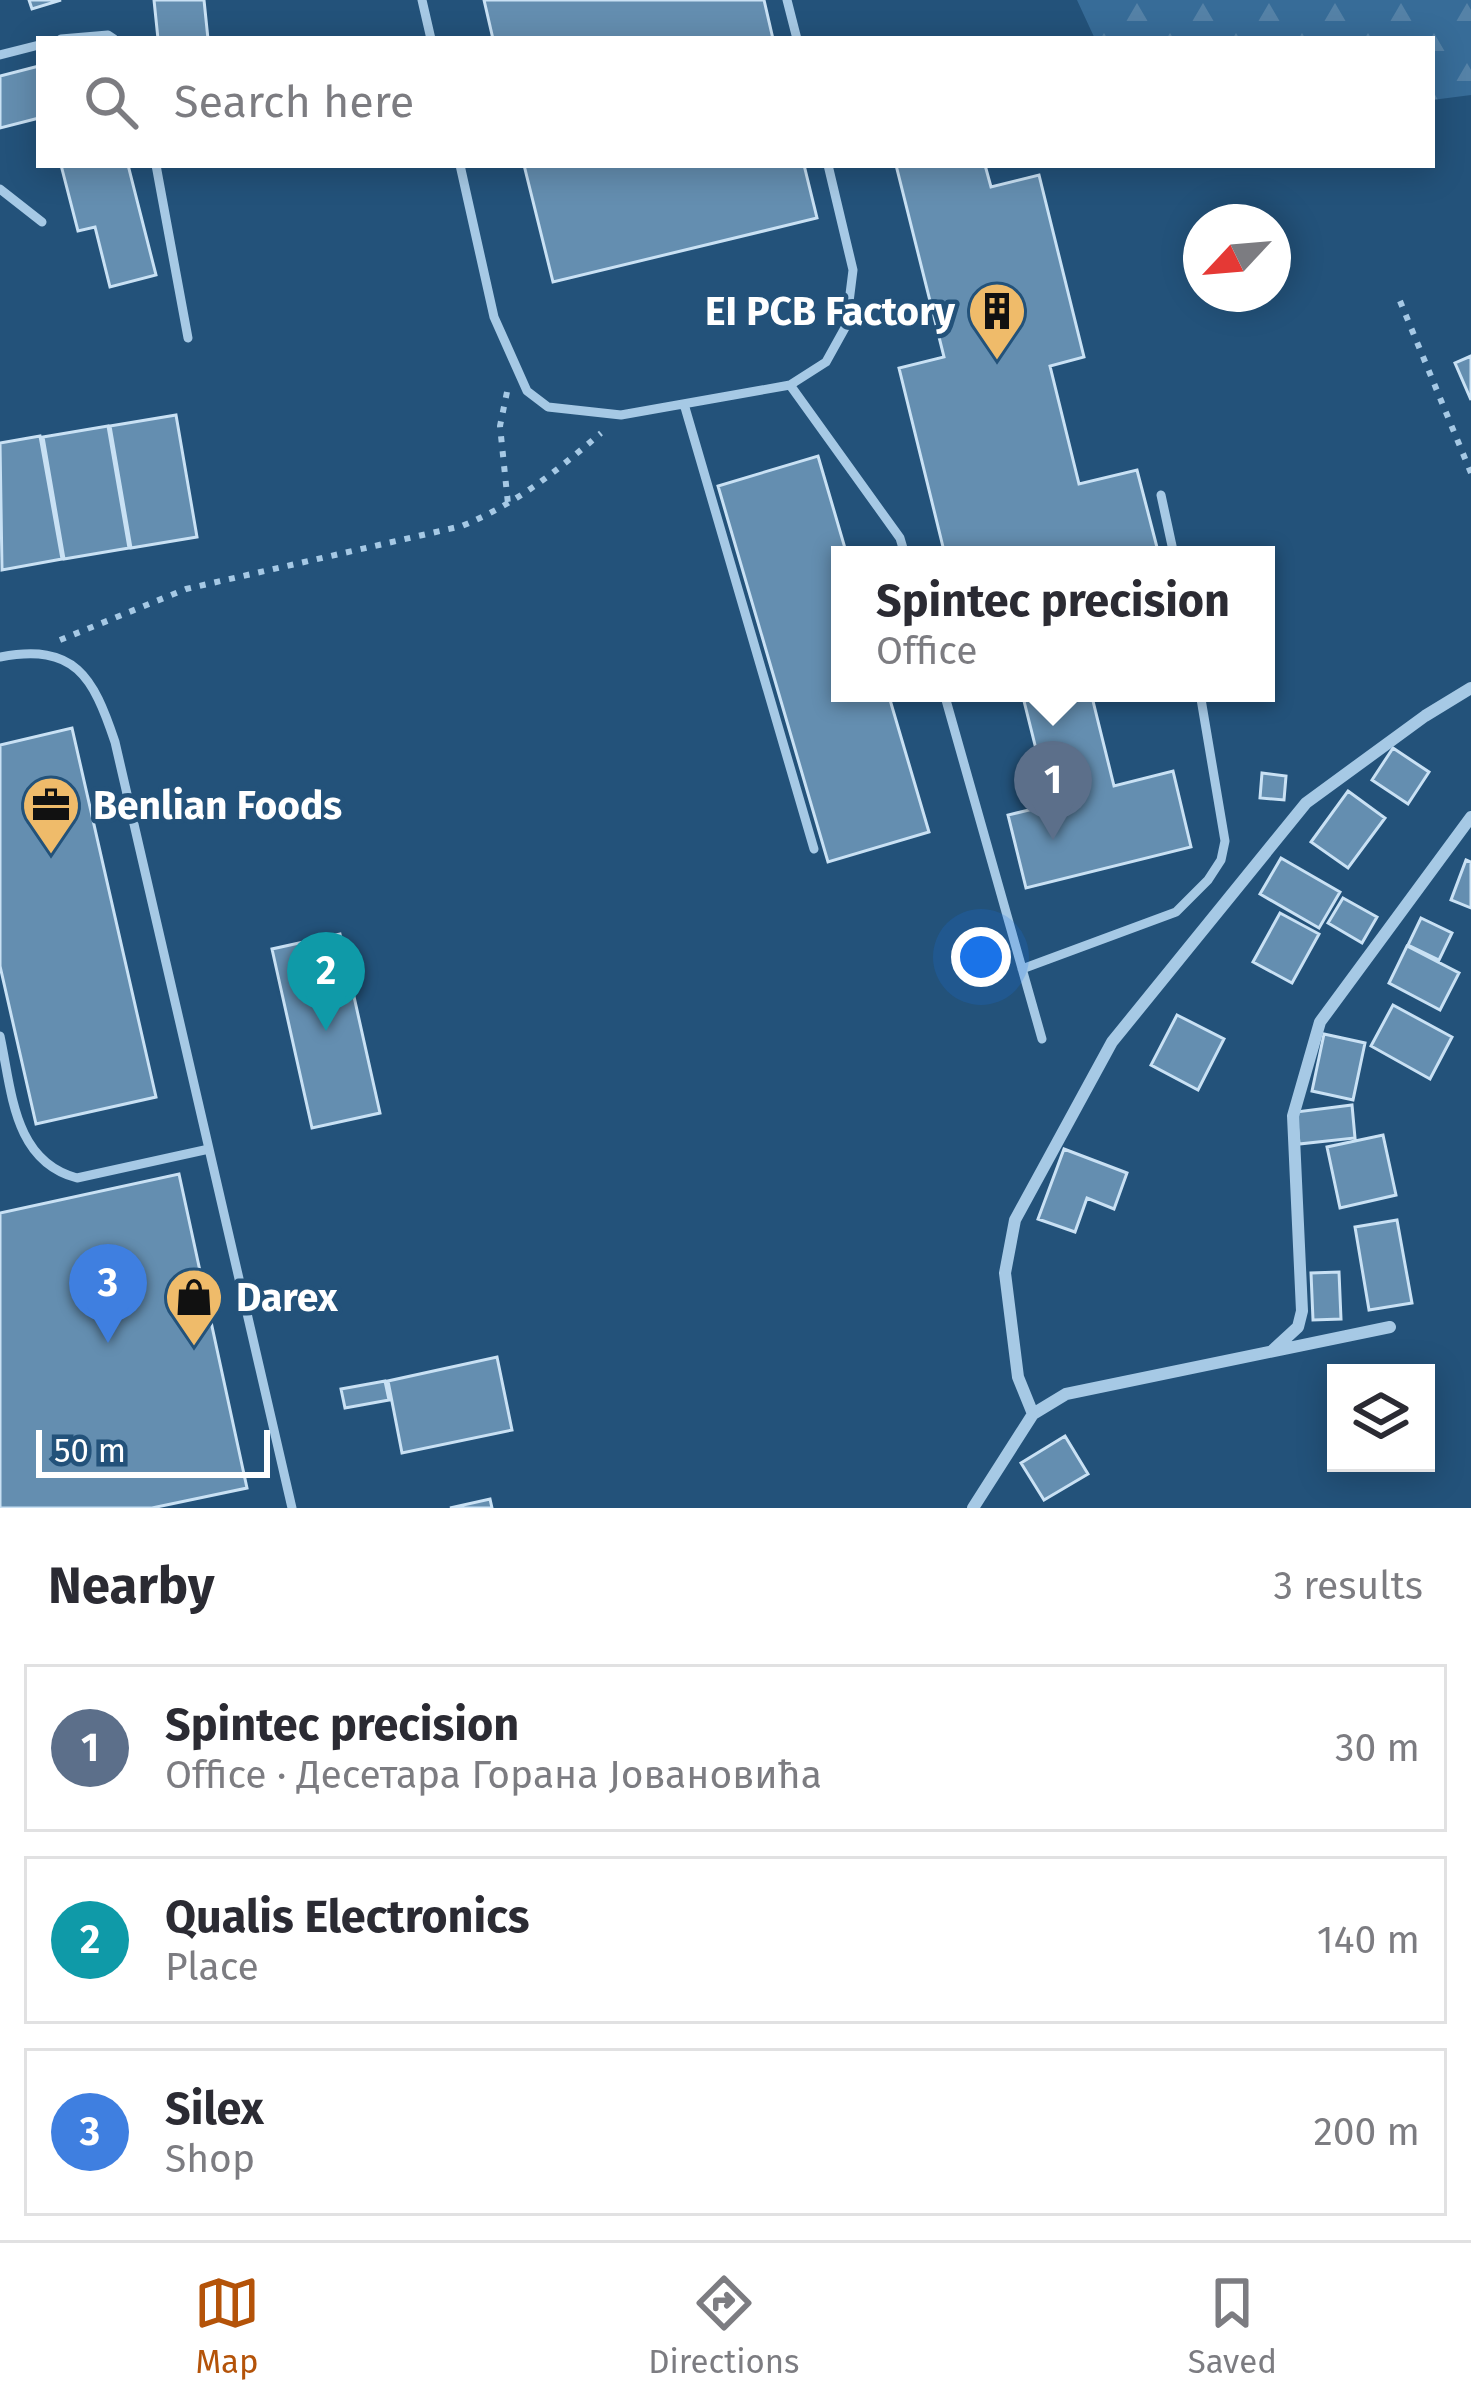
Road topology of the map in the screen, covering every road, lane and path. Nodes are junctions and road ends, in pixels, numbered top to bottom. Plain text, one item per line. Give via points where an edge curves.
1 (422, 0) edge
2 (787, 0) edge
3 (430, 36) edge
4 (795, 36) edge
5 (36, 46) edge
6 (0, 55) edge
7 (157, 168) edge
8 (461, 168) edge
9 (829, 168) edge
10 (0, 189) edge
11 (42, 222) dead end
12 (1400, 301) dead end
13 (188, 338) dead end
14 (513, 365) junction
15 (790, 385) junction
16 (684, 404) junction
17 (622, 415) junction
18 (1471, 473) edge
19 (1161, 495) dead end
20 (508, 505) junction
21 (902, 546) edge
22 (1172, 546) edge
23 (35, 650) junction
24 (0, 657) edge
25 (1471, 688) edge
26 (947, 702) edge
27 (1202, 702) edge
28 (1471, 817) edge
29 (814, 848) dead end
30 (1022, 968) junction
31 (0, 1036) edge
32 (1042, 1040) dead end
33 (209, 1149) junction
34 (1390, 1328) dead end
35 (1273, 1350) junction
36 (1033, 1414) junction
37 (292, 1508) edge
38 (974, 1508) edge

1 - 3 lane
2 - 4 lane
5 - 6 lane
7 - 13 lane
8 - 14 lane via 494,317
9 - 15 lane via 853,270 850,307 826,362
10 - 11 lane
12 - 18 path
14 - 17 lane via 526,391 548,407
14 - 20 path via 500,425
15 - 16 lane
15 - 21 lane
16 - 17 lane
16 - 29 lane
17 - 20 path
19 - 22 lane
20 - 23 path via 462,526 186,590
23 - 24 lane
23 - 33 lane via 81,671 103,704
25 - 36 street via 1306,803 1112,1042 1015,1220 1005,1273 1018,1377
26 - 30 lane
27 - 30 lane via 1225,841 1208,880 1176,912
28 - 35 street via 1320,1022 1293,1116 1302,1311 1298,1327
30 - 32 lane
31 - 33 lane via 25,1140 57,1172 77,1178
33 - 37 lane
34 - 35 street
35 - 36 street via 1066,1394
36 - 38 street

